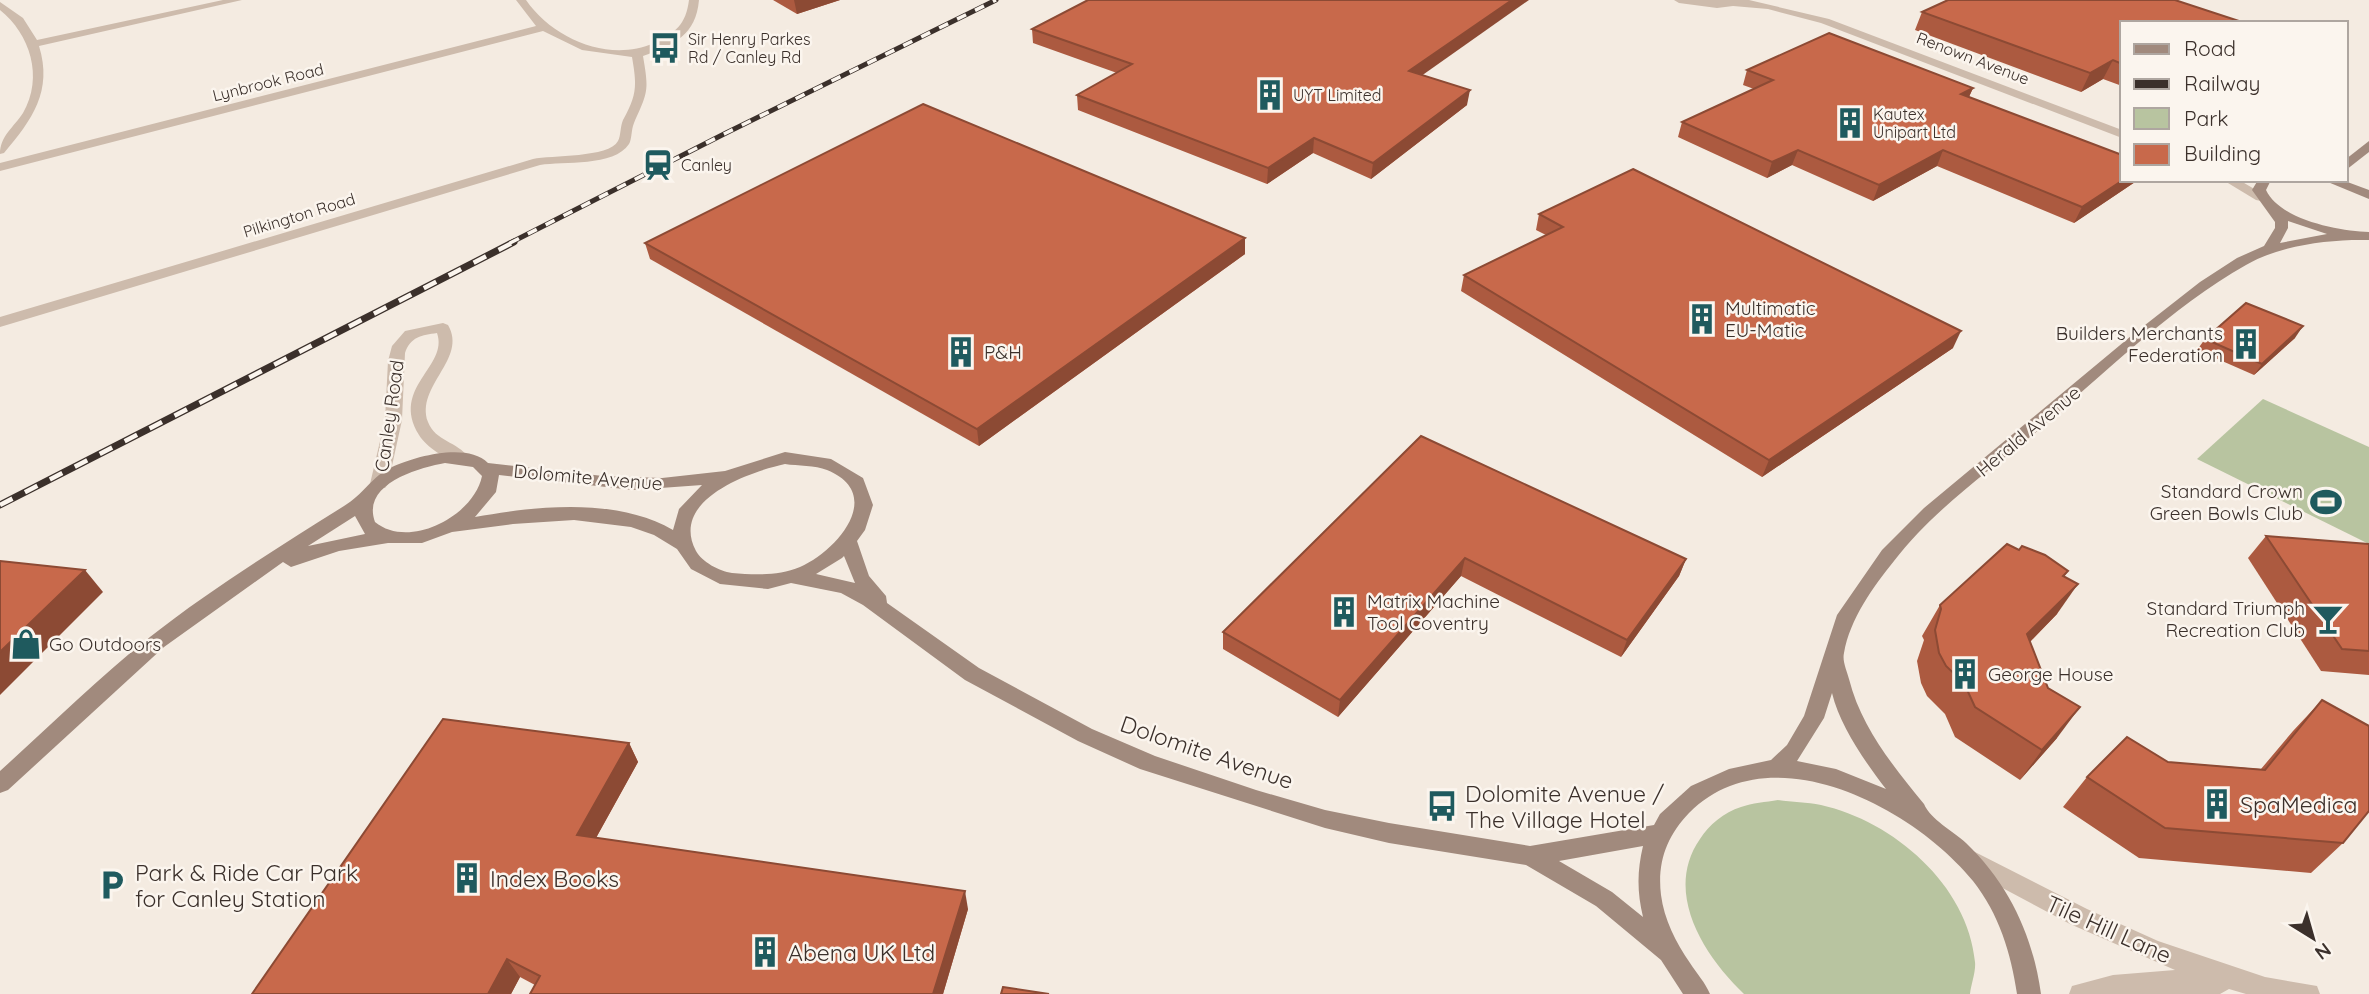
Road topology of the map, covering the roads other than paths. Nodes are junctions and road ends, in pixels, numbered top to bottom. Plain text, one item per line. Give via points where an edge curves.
1 (237, 0) edge
2 (521, 0) edge
3 (694, 0) edge
4 (1679, 0) edge
5 (1748, 0) edge
6 (1779, 0) edge
7 (1735, 4) junction
8 (0, 5) edge
9 (1810, 16) junction
10 (544, 27) junction
11 (34, 44) junction
12 (637, 54) junction
13 (2120, 133) edge
14 (2369, 145) edge
15 (0, 150) edge
16 (2348, 164) edge
17 (0, 167) edge
18 (2233, 182) edge
19 (2265, 182) edge
20 (2334, 182) edge
21 (2369, 195) edge
22 (2261, 197) junction
23 (2273, 208) junction
24 (2345, 235) junction
25 (2369, 236) edge
26 (2269, 250) junction
27 (0, 322) edge
28 (460, 457) junction
29 (486, 468) junction
30 (730, 473) junction
31 (379, 484) junction
32 (366, 501) junction
33 (434, 533) junction
34 (392, 537) junction
35 (849, 543) junction
36 (684, 545) junction
37 (792, 576) junction
38 (241, 583) junction
39 (897, 620) junction
40 (1833, 654) junction
41 (1776, 769) junction
42 (0, 784) edge
43 (1922, 820) junction
44 (1657, 834) junction
45 (1960, 855) junction
46 (1530, 856) junction
47 (1667, 953) junction
48 (2264, 988) junction
49 (2301, 993) edge
50 (1698, 994) edge
51 (2029, 994) edge
52 (2081, 994) edge

1 - 11 street
2 - 10 street
3 - 12 street via 688,27
4 - 7 street
5 - 7 street
6 - 9 street, Renown Avenue
7 - 9 street, Renown Avenue
8 - 11 street via 22,24
9 - 13 street, Renown Avenue
10 - 12 street via 589,48
10 - 17 street, Lynbrook Road
11 - 15 street via 36,99
12 - 27 street, Pilkington Road via 643,90 624,142 610,154 545,160
14 - 16 street
18 - 22 street
19 - 22 street via 2259,190
20 - 21 street
22 - 23 street
23 - 24 street via 2304,224
23 - 26 street via 2281,234
24 - 25 street, Herald Avenue
24 - 26 street, Herald Avenue
26 - 40 street, Herald Avenue via 2242,261 2155,323 1930,512 1888,555 1864,588 1844,620
28 - 29 street, Dolomite Avenue
28 - 31 street via 410,465
28 - 31 street, Canley Road via 429,437 420,423 422,390 446,351 447,334 443,328 415,332 399,348 396,400
29 - 30 street, Dolomite Avenue via 637,483 683,483
29 - 33 street via 491,488 485,500 464,519
30 - 35 street via 785,458 819,461 845,471 861,490 865,510
30 - 36 street via 695,501 684,522
31 - 32 street
32 - 34 street via 363,511 370,528
32 - 38 street
33 - 34 street, Dolomite Avenue
33 - 36 street, Dolomite Avenue via 518,517 592,516 648,525
34 - 38 street via 307,552
35 - 37 street via 827,561
35 - 39 street, Dolomite Avenue via 861,578
36 - 37 street via 696,563 720,577 753,582
37 - 39 street, Dolomite Avenue via 846,587
38 - 42 street via 157,642
39 - 46 street, Dolomite Avenue via 1019,702 1148,763 1325,819
40 - 41 street, Herald Avenue via 1814,718 1794,751
40 - 43 street via 1845,705 1878,763
41 - 43 street via 1837,779
41 - 44 street via 1734,776 1698,792 1675,810
43 - 45 street
44 - 46 street
44 - 47 street via 1648,867 1651,907
45 - 48 street, Tile Hill Lane via 2117,935 2181,962
45 - 51 street via 1997,897 2014,931
46 - 47 street via 1604,899
47 - 50 street
48 - 49 street, Tile Hill Lane
48 - 52 street, Tile Hill Lane via 2193,980

